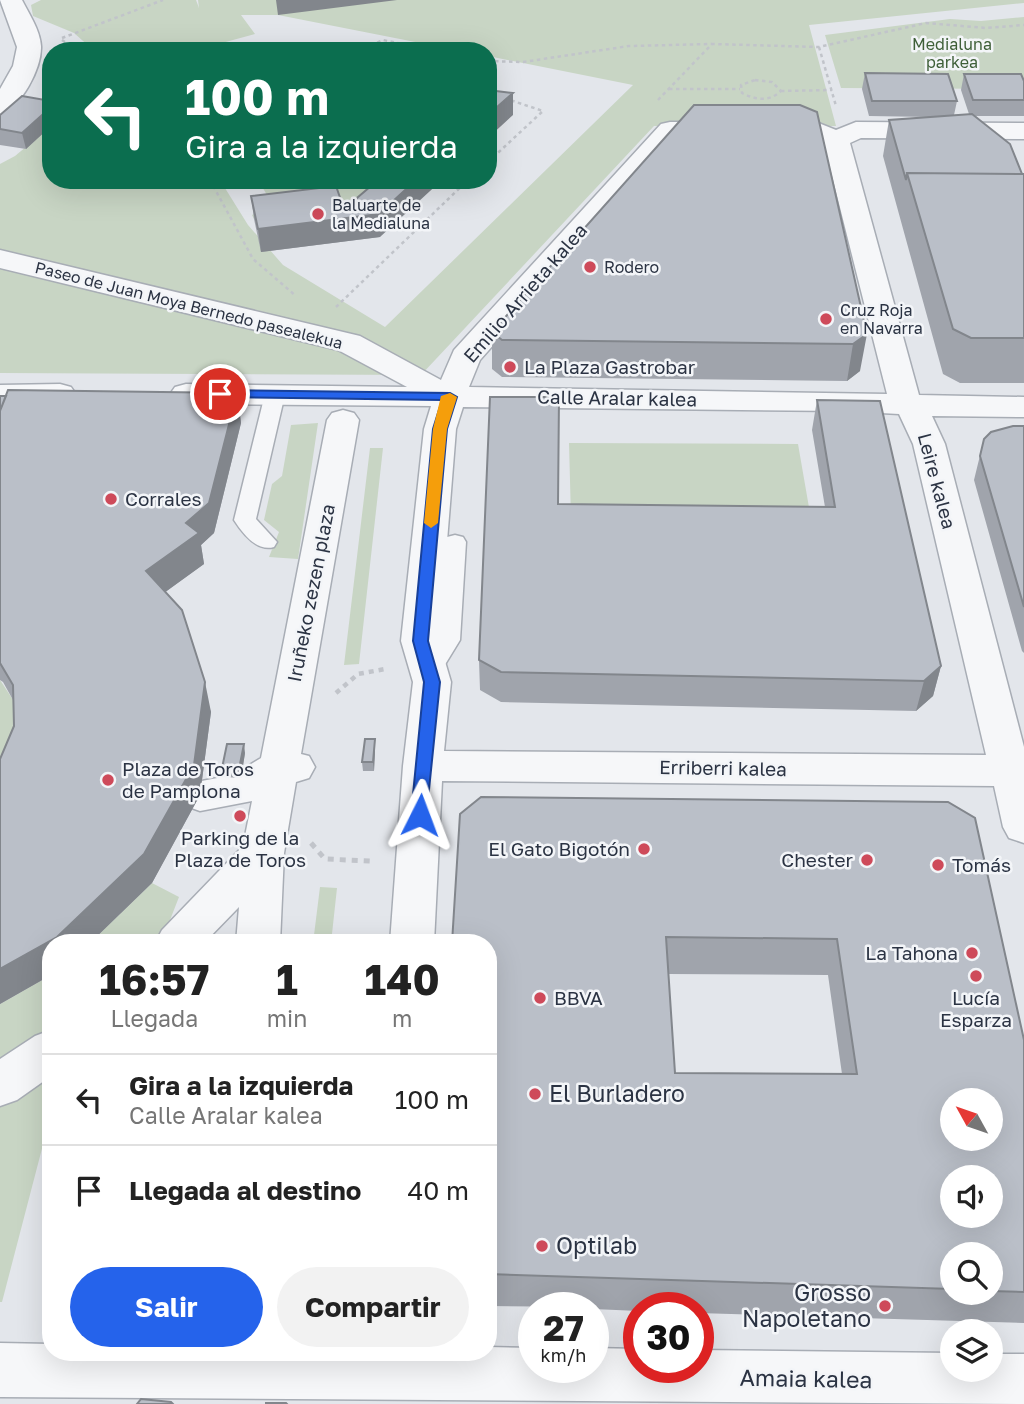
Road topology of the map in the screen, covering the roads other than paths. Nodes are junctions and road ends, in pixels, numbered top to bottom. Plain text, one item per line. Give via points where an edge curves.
1 (10, 0) edge
2 (0, 106) edge
3 (837, 126) junction
4 (1024, 131) edge
5 (1024, 148) edge
6 (974, 156) edge
7 (0, 260) edge
8 (83, 394) edge
9 (151, 394) edge
10 (275, 394) junction
11 (0, 395) edge
12 (450, 397) junction
13 (910, 404) junction
14 (1024, 407) edge
15 (343, 420) dead end
16 (266, 542) dead end
17 (455, 542) dead end
18 (429, 670) junction
19 (423, 766) junction
20 (291, 767) junction
21 (1017, 771) edge
22 (201, 795) dead end
23 (1024, 827) edge
24 (262, 853) junction
25 (186, 934) edge
26 (258, 934) edge
27 (413, 934) edge
28 (42, 1056) edge
29 (0, 1085) edge
30 (84, 1362) edge
31 (0, 1370) edge
32 (382, 1376) edge
33 (1024, 1381) edge

1 - 2 street via 29,43 30,60
3 - 4 street
3 - 12 street, Emilio Arrieta kalea via 670,130 465,357
3 - 13 street, Leire kalea via 902,393
5 - 6 street via 965,149
7 - 12 street, Paseo de Juan Moya Bernedo pasealekua via 349,343
8 - 11 street
9 - 10 street, Calle Aralar kalea
10 - 12 street, Calle Aralar kalea
10 - 16 lane via 245,520
12 - 13 street, Calle Aralar kalea
12 - 18 street, Emilio Arrieta kalea via 440,429 420,641
13 - 14 street, Calle Aralar kalea
13 - 21 street, Leire kalea via 929,444
15 - 20 street, Iruñeko zezen plaza
17 - 18 lane via 448,640
18 - 19 street, Emilio Arrieta kalea via 432,682
19 - 21 street, Erriberri kalea
19 - 27 street, Emilio Arrieta kalea
20 - 22 street via 242,789
20 - 24 street, Iruñeko zezen plaza
21 - 23 street, Leire kalea
24 - 25 street
24 - 26 street, Iruñeko zezen plaza
28 - 29 street
30 - 31 street, Amaia kalea
30 - 32 street, Amaia kalea
32 - 33 street, Amaia kalea

